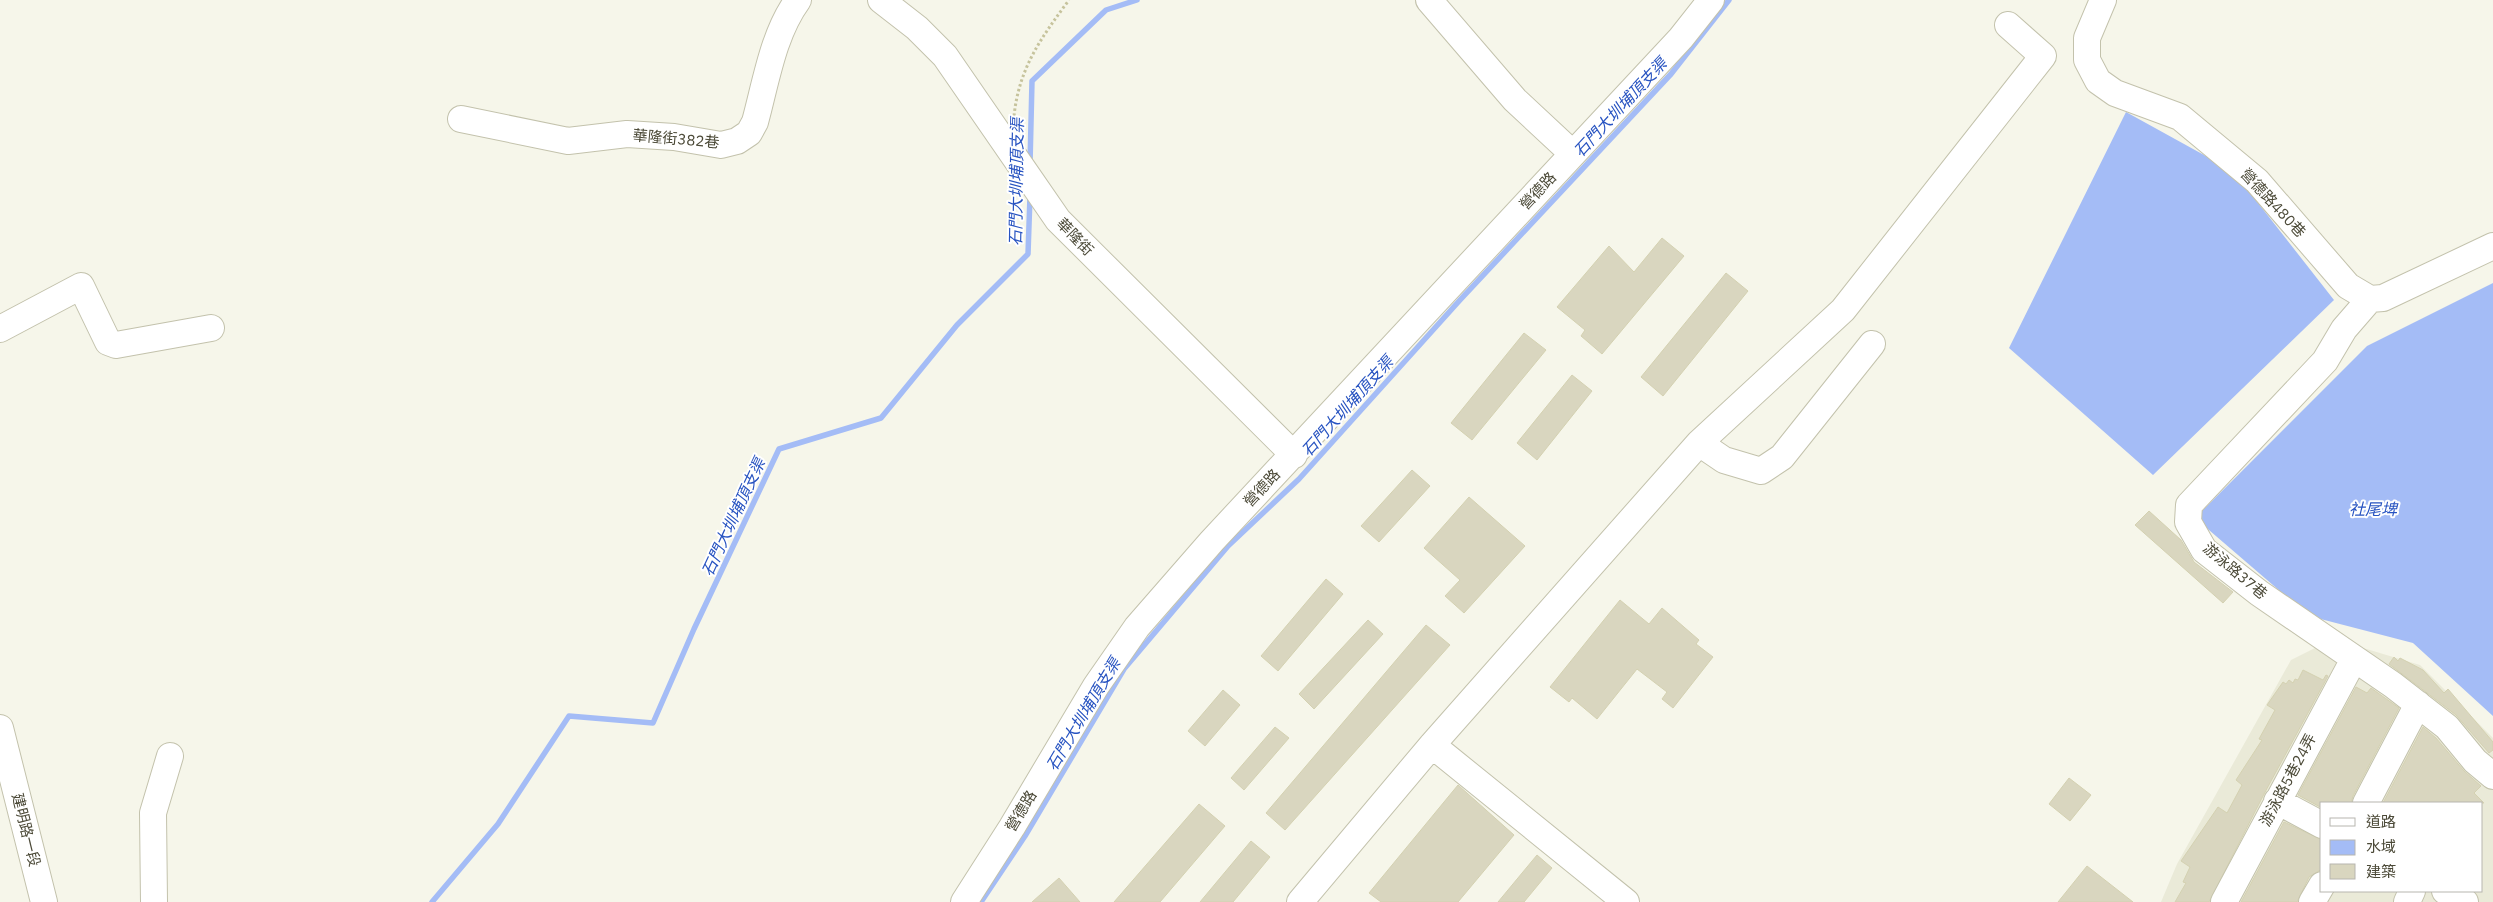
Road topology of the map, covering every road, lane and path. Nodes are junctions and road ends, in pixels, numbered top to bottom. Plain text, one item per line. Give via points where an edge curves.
1 (798, 0) edge
2 (881, 0) edge
3 (1069, 0) edge
4 (1429, 0) edge
5 (1711, 0) edge
6 (2103, 0) edge
7 (2008, 25) dead end
8 (461, 119) dead end
9 (1013, 120) dead end
10 (1573, 154) junction
11 (2493, 246) edge
12 (2370, 299) junction
13 (211, 328) dead end
14 (0, 329) edge
15 (1872, 344) dead end
16 (1699, 443) junction
17 (1294, 454) junction
18 (2354, 659) junction
19 (2418, 704) junction
20 (0, 728) edge
21 (1432, 745) junction
22 (170, 756) dead end
23 (2493, 776) edge
24 (2277, 801) junction
25 (2367, 802) edge
26 (2320, 824) edge
27 (2320, 888) edge
28 (2447, 892) edge
29 (44, 902) edge
30 (154, 902) edge
31 (964, 902) edge
32 (1300, 902) edge
33 (1626, 902) edge
34 (2224, 902) edge
35 (2312, 902) edge
36 (2465, 902) edge

1 - 8 street, 華隆街382巷 via 774,52 755,122 749,133 737,141 721,145 627,134 568,141
2 - 17 street, 華隆街 via 917,28 945,56 1058,220
3 - 9 path via 1031,56 1019,82
4 - 10 street via 1515,100
5 - 10 street, 營德路 via 1681,38
6 - 12 street, 營德路480巷 via 2087,38 2087,60 2098,81 2114,93 2180,118 2257,181 2348,286
7 - 16 street via 2043,56 1842,310
10 - 17 street, 營德路
11 - 12 street via 2383,298
12 - 18 street, 游泳路37巷 via 2344,329 2325,361 2189,505 2188,522 2204,550
13 - 14 street via 116,345 108,342 81,286
15 - 16 street via 1782,457 1761,471 1724,460
16 - 21 street
17 - 31 street, 營德路 via 1137,627 1096,686
18 - 19 street, 游泳路37巷
18 - 24 street, 游泳路5巷24弄
19 - 23 street, 游泳路37巷 via 2448,727 2475,761
19 - 25 street
20 - 29 street, 建明路一段
21 - 32 street
21 - 33 street
22 - 30 street via 153,813
24 - 26 street
24 - 34 street, 游泳路5巷24弄
27 - 35 street
28 - 36 street

